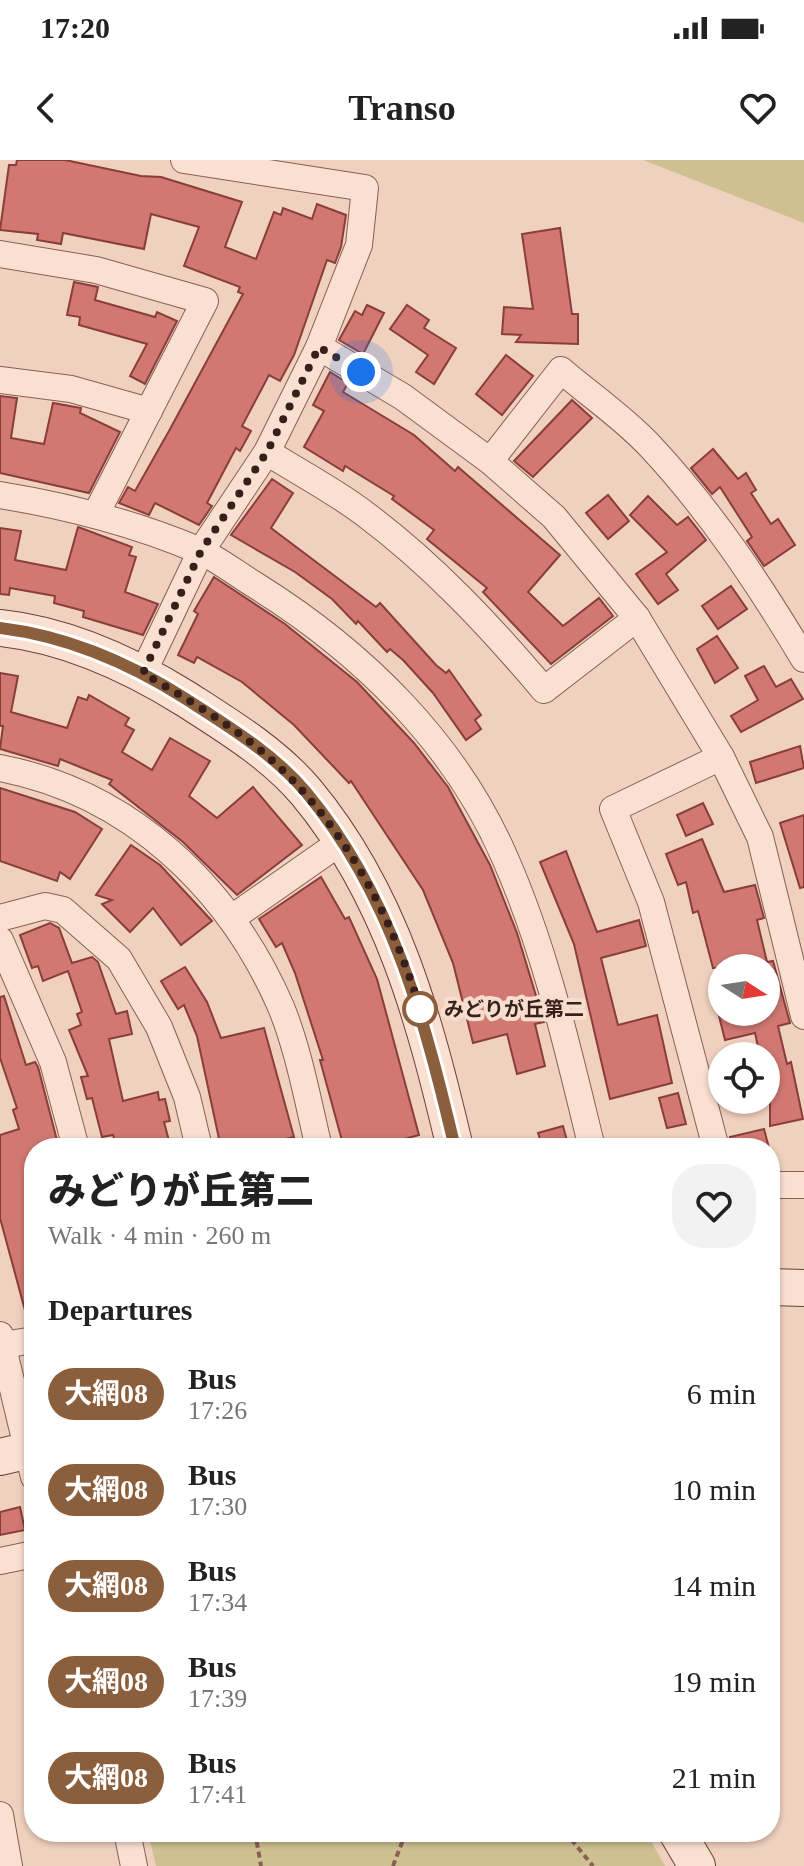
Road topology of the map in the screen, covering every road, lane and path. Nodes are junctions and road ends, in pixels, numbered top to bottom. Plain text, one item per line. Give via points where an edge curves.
1 (184, 160) edge
2 (0, 254) edge
3 (319, 347) junction
4 (0, 380) edge
5 (149, 411) junction
6 (267, 452) junction
7 (490, 461) junction
8 (0, 495) edge
9 (96, 514) junction
10 (201, 551) junction
11 (637, 618) junction
12 (0, 628) edge
13 (804, 659) edge
14 (143, 673) junction
15 (721, 757) junction
16 (0, 768) edge
17 (342, 841) junction
18 (0, 918) edge
19 (232, 918) junction
20 (0, 940) edge
21 (804, 1016) edge
22 (73, 1138) edge
23 (197, 1138) edge
24 (316, 1138) edge
25 (452, 1138) edge
26 (590, 1138) edge
27 (713, 1138) edge
28 (780, 1185) edge
29 (804, 1185) edge
30 (780, 1287) edge
31 (804, 1288) edge
32 (2, 1340) edge
33 (24, 1340) edge
34 (23, 1458) edge
35 (24, 1556) edge
36 (0, 1561) edge
37 (0, 1815) edge
38 (129, 1842) edge
39 (257, 1842) edge
40 (402, 1842) edge
41 (573, 1842) edge
42 (683, 1842) edge
43 (9, 1866) edge
44 (134, 1866) edge
45 (261, 1866) edge
46 (393, 1866) edge
47 (593, 1866) edge
48 (697, 1866) edge

1 - 3 street via 365,188 359,245
2 - 5 street via 96,270 205,301
3 - 6 street
3 - 7 street via 403,397
4 - 5 street via 71,389
5 - 9 street
6 - 10 street
6 - 11 street via 365,514 424,564 485,621 544,690
7 - 11 street via 554,517
7 - 13 street via 561,370 648,444 713,521
8 - 9 street
9 - 10 street
10 - 14 street
10 - 26 street via 298,612 394,693 453,764 505,856 551,979
11 - 15 street
12 - 14 street via 80,648
14 - 17 street via 264,753 305,791
15 - 21 street via 760,837
15 - 27 street via 613,809 651,902
16 - 19 street via 93,798 175,853
17 - 19 street
17 - 25 street via 411,980
18 - 23 street via 45,906 63,910 119,959 159,1027 187,1097
19 - 24 street via 281,1008
20 - 22 street via 53,1062
28 - 29 street
30 - 31 street
32 - 33 street
32 - 34 street
35 - 36 street
37 - 43 street
38 - 44 street
39 - 45 path
40 - 46 path
41 - 47 path
42 - 48 street

